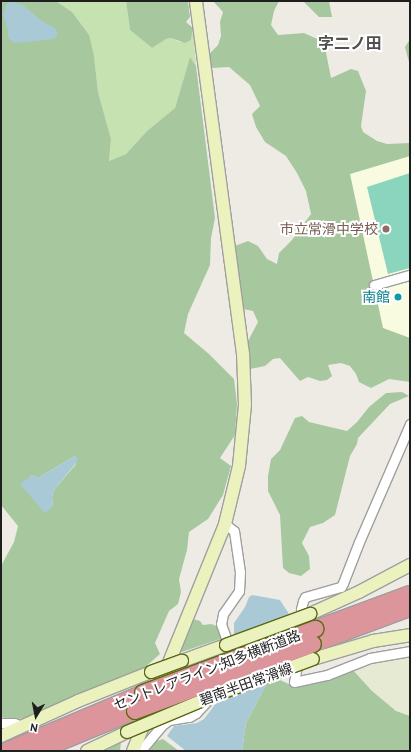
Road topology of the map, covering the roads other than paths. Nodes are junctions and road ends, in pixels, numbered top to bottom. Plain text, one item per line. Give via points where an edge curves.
1 (196, 1) edge
2 (410, 275) edge
3 (374, 284) dead end
4 (410, 424) edge
5 (225, 524) junction
6 (410, 565) edge
7 (410, 594) edge
8 (410, 608) edge
9 (410, 635) edge
10 (314, 644) junction
11 (410, 652) edge
12 (1, 723) edge
13 (22, 726) junction
14 (1, 736) edge
15 (134, 749) edge
16 (6, 751) edge
17 (38, 751) edge
18 (87, 751) edge

1 - 5 main road via 243,354 245,405 240,460
2 - 3 street
4 - 11 street via 341,587 306,596 303,601 301,609 307,625 300,645 294,682 327,675 370,658
5 - 15 main road
5 - 15 street via 234,531 240,572 239,591 223,614 222,624 231,657 203,707 189,717 169,720 142,748
6 - 13 main road, bridge via 310,614 151,672
7 - 10 highway, セントレアライン;知多横断道路
8 - 10 highway, セントレアライン;知多横断道路
9 - 10 main road, 碧南半田常滑線 via 373,641
10 - 16 highway, セントレアライン;知多横断道路, bridge via 143,693
10 - 17 highway, セントレアライン;知多横断道路, bridge
10 - 18 main road, 碧南半田常滑線, bridge via 218,694
12 - 13 street
13 - 14 main road

